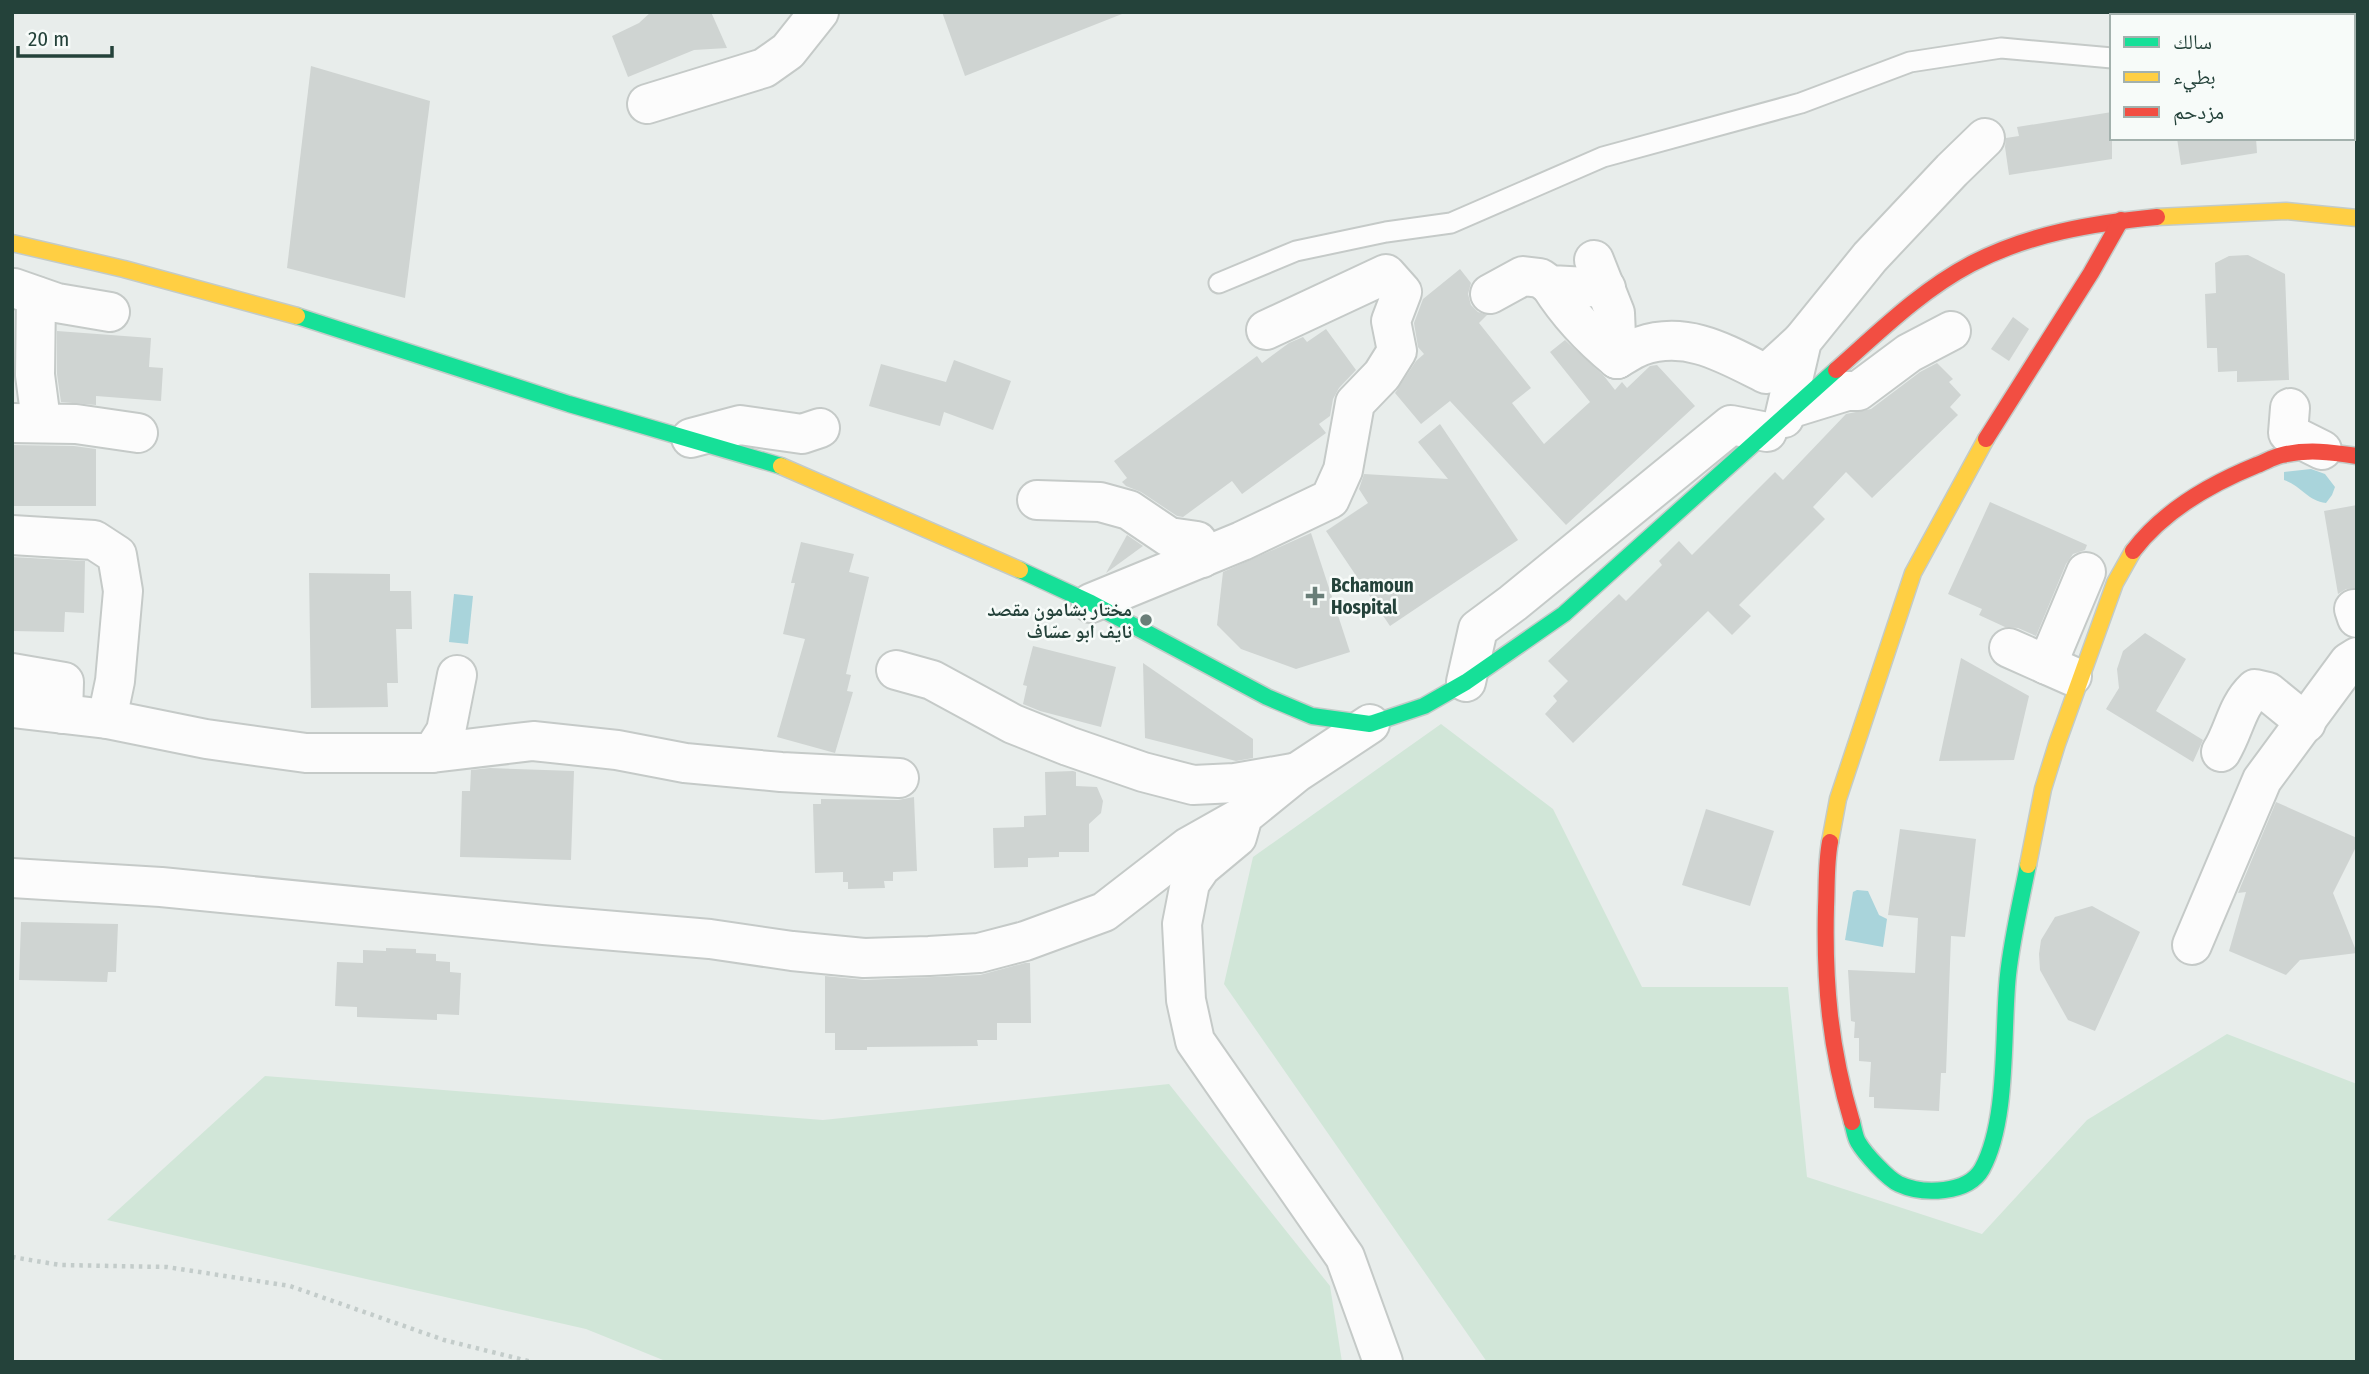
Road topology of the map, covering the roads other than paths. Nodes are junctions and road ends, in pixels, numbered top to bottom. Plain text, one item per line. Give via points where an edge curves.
1 (818, 12) edge
2 (2110, 58) edge
3 (647, 104) dead end
4 (1985, 138) dead end
5 (2357, 218) edge
6 (2121, 220) junction
7 (12, 243) edge
8 (1219, 283) dead end
9 (1550, 285) junction
10 (24, 292) edge
11 (1490, 294) dead end
12 (110, 312) dead end
13 (1266, 330) dead end
14 (1951, 331) dead end
15 (1802, 341) junction
16 (1617, 359) junction
17 (2291, 408) dead end
18 (26, 418) edge
19 (1782, 419) junction
20 (820, 428) dead end
21 (138, 433) dead end
22 (691, 438) junction
23 (2339, 453) edge
24 (1037, 500) dead end
25 (12, 534) edge
26 (1202, 558) junction
27 (2086, 572) dead end
28 (1091, 603) junction
29 (2009, 648) dead end
30 (2357, 657) edge
31 (896, 670) dead end
32 (2064, 672) junction
33 (12, 673) edge
34 (457, 675) dead end
35 (1466, 682) joint
36 (12, 708) edge
37 (63, 714) junction
38 (107, 719) junction
39 (2306, 723) junction
40 (1370, 724) junction
41 (2221, 752) dead end
42 (432, 753) junction
43 (1296, 773) junction
44 (899, 778) dead end
45 (1243, 816) junction
46 (12, 878) edge
47 (2192, 946) dead end
48 (1383, 1362) edge

1 - 3 street via 788,51 764,68
2 - 8 lane via 2001,48 1910,62 1801,103 1603,157 1451,223 1296,251
4 - 15 street via 1870,257
5 - 6 main road via 2272,210
6 - 19 main road via 2023,243 1943,280
6 - 32 main road via 1993,427 1913,573 1838,799 1828,855 1825,952 1829,1024 1858,1143 1899,1184 1933,1191 1970,1183 1990,1150 2002,1092 2008,972
7 - 22 main road via 284,312 569,404
9 - 11 street via 1523,276
9 - 16 street via 1589,336
9 - 16 street via 1600,274 1615,313
10 - 12 street
10 - 18 street via 36,374
13 - 26 street via 1386,274 1402,292 1391,321 1396,351 1355,403 1343,470 1330,499
14 - 19 street via 1909,353 1858,391 1847,391
15 - 16 street via 1766,374 1701,343 1667,341 1641,346
15 - 19 street
17 - 23 street via 2288,433
18 - 21 street
19 - 35 street via 1731,425 1478,629
20 - 22 street via 802,434 740,425
22 - 28 main road via 793,470
23 - 32 main road via 2281,455 2196,495 2160,520 2134,549
24 - 26 street via 1100,502 1129,510 1169,537 1197,541
25 - 38 street via 94,540 117,555 123,591
26 - 28 street
27 - 32 street
28 - 40 main road via 1267,697 1312,716
29 - 32 street
30 - 39 street
31 - 43 street via 932,680 1013,724 1068,746 1193,785
33 - 37 street via 64,682
34 - 42 street via 446,731
35 - 40 main road via 1424,706
36 - 37 street
37 - 38 street
38 - 42 street via 306,753
39 - 41 street via 2267,692 2255,689 2243,700
39 - 47 street via 2262,780
40 - 43 street
42 - 44 street via 533,741 699,764
43 - 45 street
45 - 46 street via 1188,847 1104,912 979,953 864,958 161,887
45 - 48 street via 1237,837 1201,867 1190,883 1184,905 1186,1000 1195,1041 1345,1256

